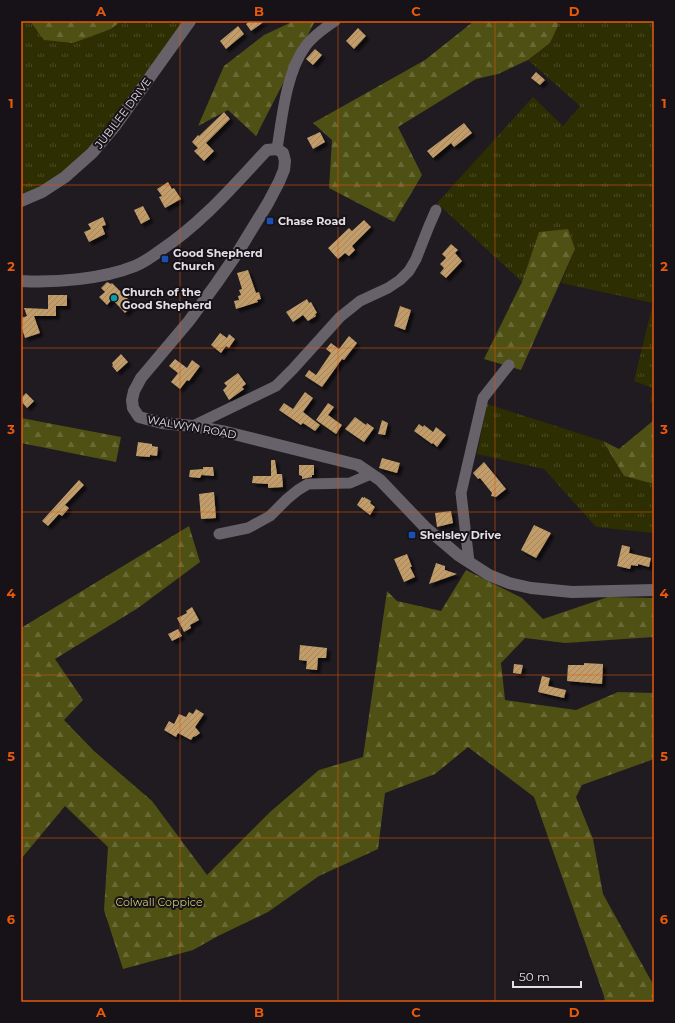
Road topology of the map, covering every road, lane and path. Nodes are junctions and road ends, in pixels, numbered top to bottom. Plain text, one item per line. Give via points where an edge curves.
1 (190, 21) edge
2 (335, 21) edge
3 (277, 150) junction
4 (21, 201) edge
5 (436, 210) dead end
6 (21, 281) edge
7 (509, 365) dead end
8 (193, 426) junction
9 (371, 474) junction
10 (219, 534) dead end
11 (469, 562) junction
12 (654, 590) edge

1 - 4 main road, JUBILEE DRIVE via 115,126 92,153 42,192
2 - 3 street via 305,47 292,72
3 - 6 main road via 267,150 201,218 177,240 146,261 99,276
3 - 8 main road, WALWYN ROAD via 283,153 284,170 268,203 216,284 134,390 133,408 139,417 162,423
5 - 8 street via 416,259 400,280 360,301 340,316 276,386
7 - 11 street via 483,398 461,493
8 - 9 main road, WALWYN ROAD via 342,460 358,465
9 - 10 street via 350,483 308,484 287,498 270,516 248,528
9 - 11 main road, WALWYN ROAD via 380,480 425,527
11 - 12 main road, WALWYN ROAD via 489,575 531,588 572,592

